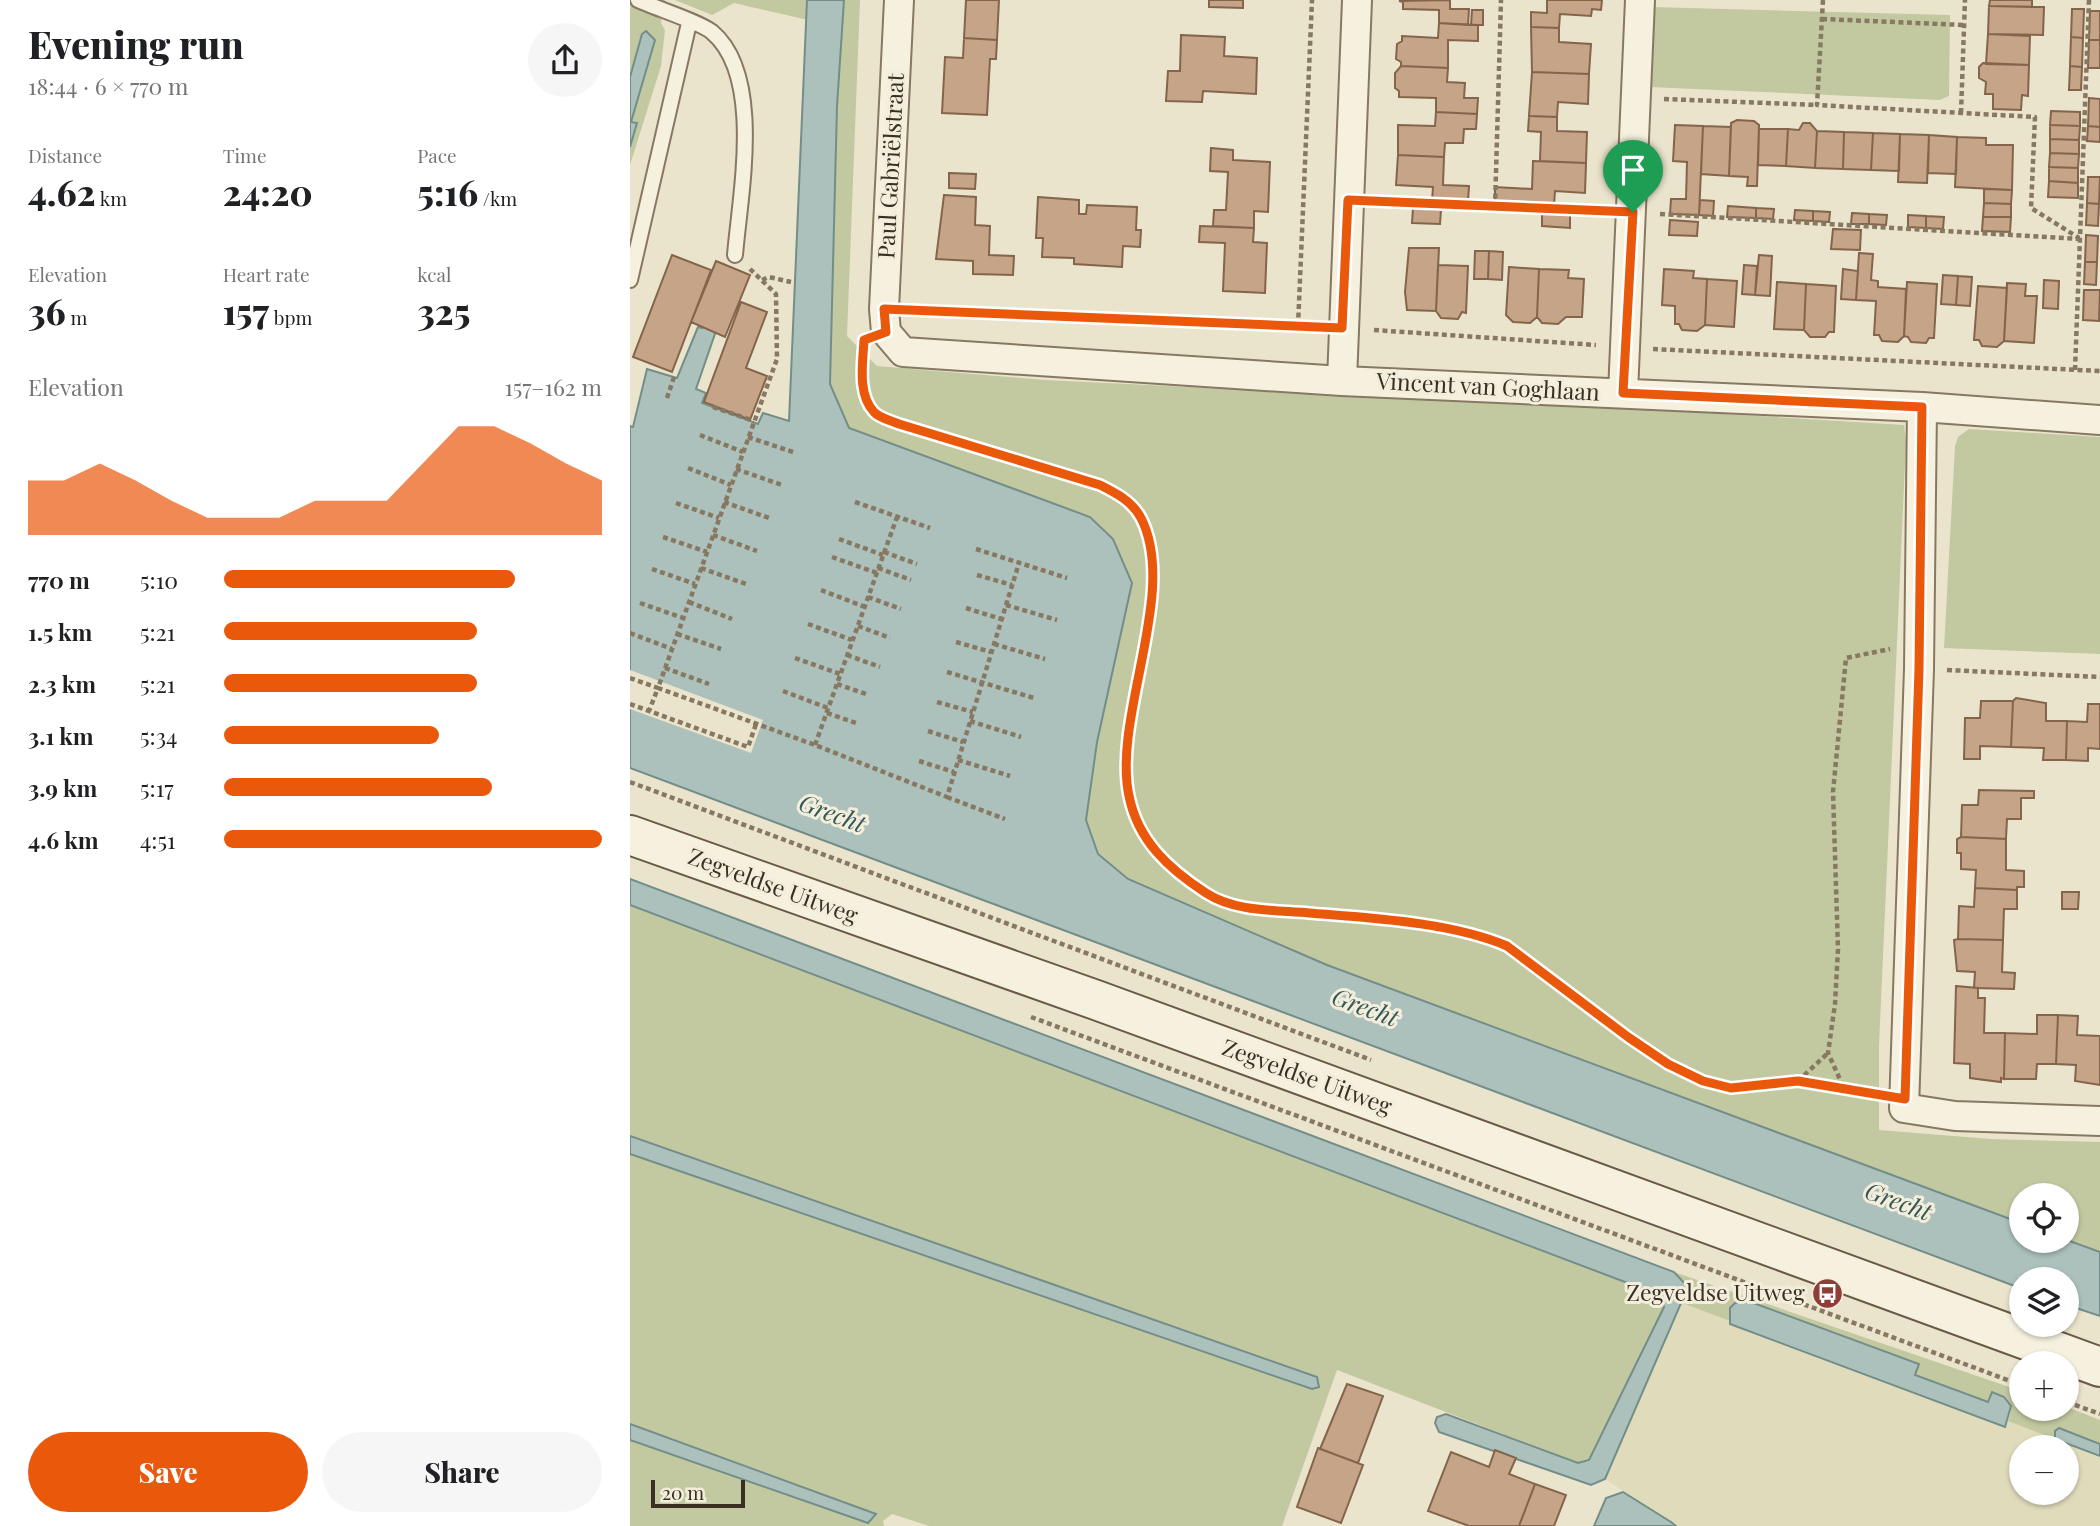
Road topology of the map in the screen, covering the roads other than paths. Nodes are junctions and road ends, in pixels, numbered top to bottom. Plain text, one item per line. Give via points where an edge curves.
1 (638, 0) edge
2 (899, 0) edge
3 (1357, 0) edge
4 (1640, 0) edge
5 (689, 23) junction
6 (736, 255) road end
7 (630, 280) edge
8 (885, 321) joint
9 (1342, 381) junction
10 (1623, 393) junction
11 (1922, 407) junction
12 (2100, 420) edge
13 (630, 835) edge
14 (2100, 1121) edge
15 (2100, 1367) edge

1 - 5 lane
2 - 8 street, Paul Gabriëlstraat
3 - 9 street
4 - 10 street
5 - 6 lane via 711,32 735,62 746,106
5 - 7 lane
8 - 9 street, Vincent van Goghlaan via 903,352
9 - 10 street, Vincent van Goghlaan
10 - 11 street, Vincent van Goghlaan
11 - 12 street, Vincent van Goghlaan
11 - 14 street via 1904,1108 1955,1116
13 - 15 street, Zegveldse Uitweg via 1108,1004

